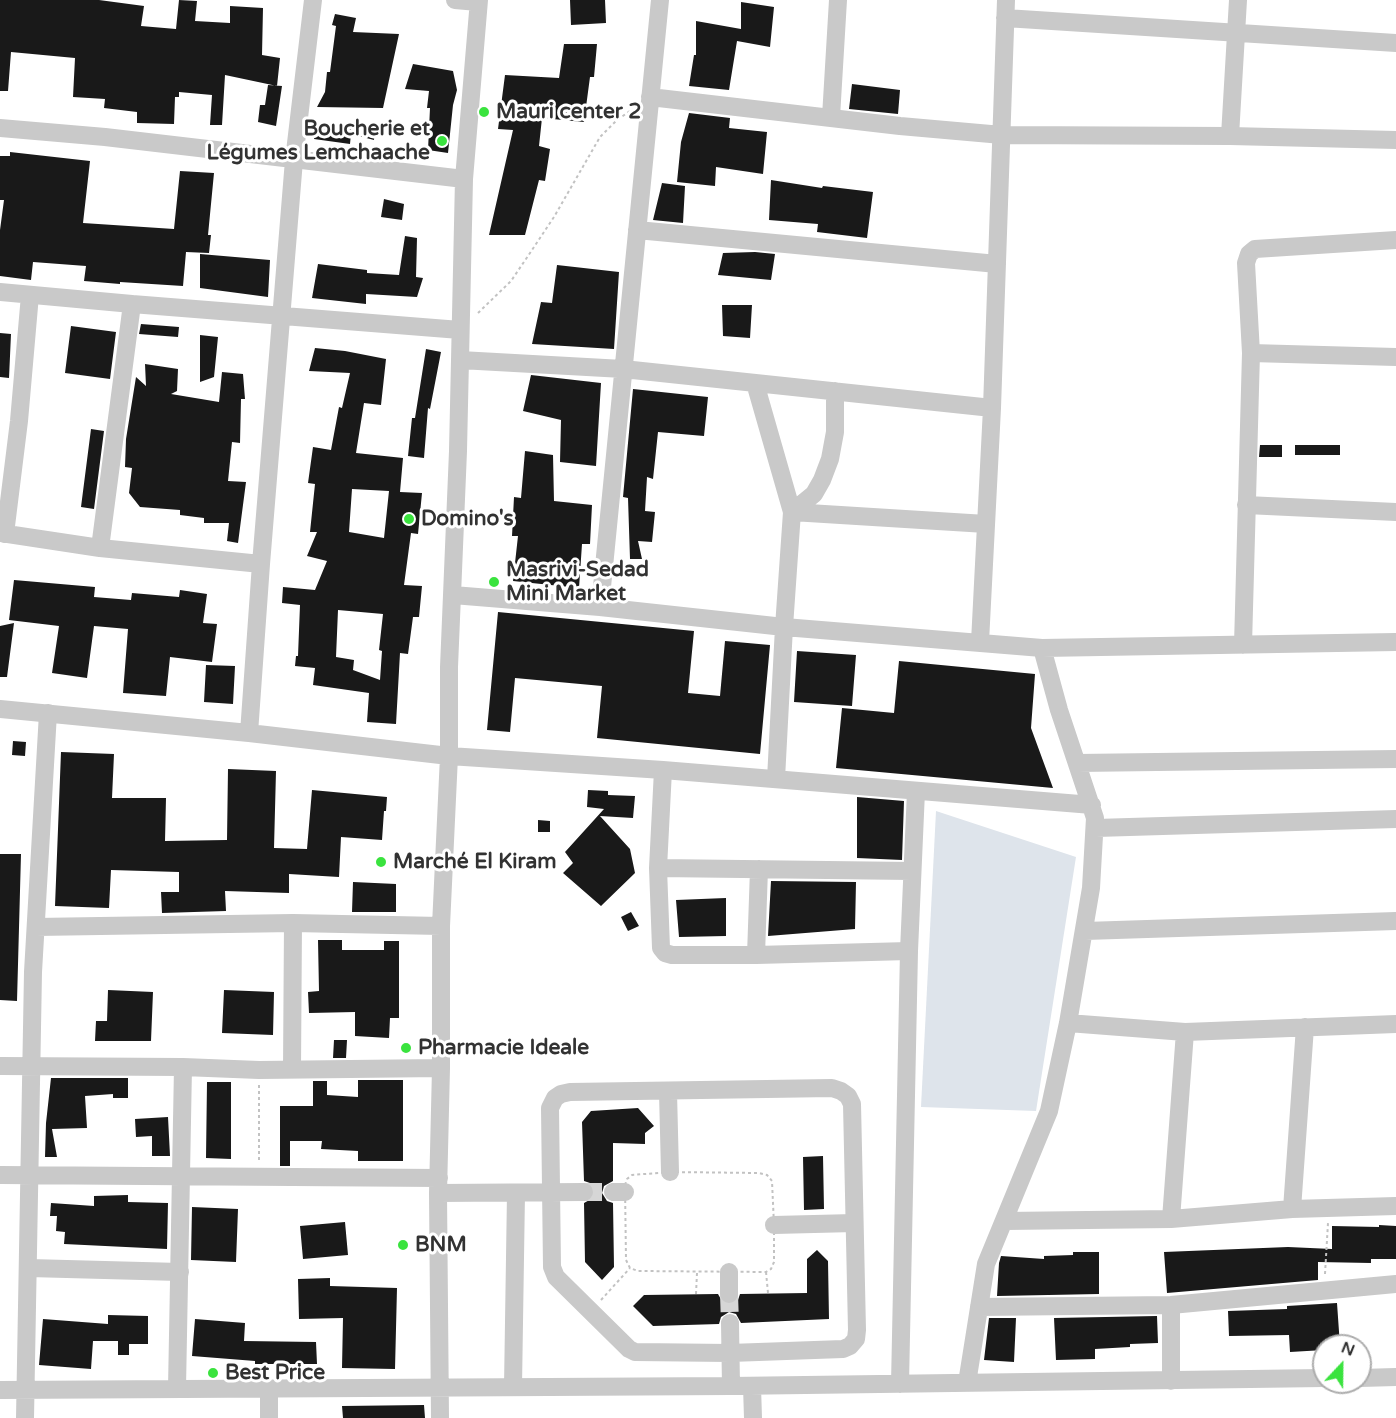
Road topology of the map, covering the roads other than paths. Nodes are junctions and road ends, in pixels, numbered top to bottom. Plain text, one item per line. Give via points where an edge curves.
1 (313, 0) edge
2 (455, 0) edge
3 (660, 0) edge
4 (838, 0) edge
5 (1238, 0) edge
6 (478, 1) edge
7 (1006, 9) edge
8 (1237, 32) junction
9 (1396, 43) edge
10 (650, 97) junction
11 (831, 117) junction
12 (0, 128) edge
13 (1002, 135) junction
14 (1230, 136) junction
15 (1396, 140) edge
16 (294, 160) junction
17 (464, 179) junction
18 (637, 230) junction
19 (1396, 240) edge
20 (997, 264) junction
21 (0, 292) edge
22 (30, 295) junction
23 (132, 304) junction
24 (282, 316) junction
25 (460, 330) junction
26 (1251, 353) junction
27 (1396, 357) edge
28 (460, 360) junction
29 (623, 369) junction
30 (755, 383) junction
31 (835, 391) junction
32 (992, 408) junction
33 (1246, 505) junction
34 (792, 512) junction
35 (1396, 512) edge
36 (986, 524) junction
37 (3, 534) edge
38 (100, 548) junction
39 (261, 564) junction
40 (453, 595) junction
41 (600, 607) junction
42 (784, 627) junction
43 (980, 642) junction
44 (1396, 642) edge
45 (1243, 645) junction
46 (1042, 648) junction
47 (0, 709) edge
48 (48, 713) junction
49 (249, 733) junction
50 (449, 756) junction
51 (1396, 759) edge
52 (1077, 763) junction
53 (663, 770) junction
54 (776, 779) junction
55 (916, 791) junction
56 (1092, 805) junction
57 (1396, 819) edge
58 (1096, 828) junction
59 (658, 868) junction
60 (759, 869) junction
61 (912, 871) junction
62 (1396, 921) edge
63 (293, 923) junction
64 (441, 926) junction
65 (36, 927) junction
66 (1084, 931) junction
67 (909, 951) junction
68 (756, 955) junction
69 (1068, 1023) junction
70 (1396, 1024) edge
71 (1305, 1027) junction
72 (1185, 1032) junction
73 (0, 1066) edge
74 (32, 1067) junction
75 (183, 1067) junction
76 (441, 1068) junction
77 (292, 1070) junction
78 (668, 1092) junction
79 (670, 1172) road end
80 (0, 1175) edge
81 (30, 1175) junction
82 (182, 1176) junction
83 (438, 1186) junction
84 (516, 1192) junction
85 (551, 1192) junction
86 (584, 1192) tunnel mouth
87 (1396, 1206) edge
88 (1292, 1209) junction
89 (1171, 1219) junction
90 (1005, 1221) junction
91 (854, 1223) junction
92 (774, 1225) road end
93 (29, 1268) junction
94 (180, 1272) junction
95 (729, 1272) road end
96 (1396, 1284) edge
97 (729, 1294) tunnel mouth
98 (1171, 1305) junction
99 (979, 1307) junction
100 (730, 1323) tunnel mouth
101 (730, 1353) junction
102 (1396, 1377) edge
103 (1312, 1378) edge
104 (1372, 1378) edge
105 (1171, 1381) junction
106 (968, 1383) junction
107 (900, 1384) junction
108 (731, 1386) junction
109 (752, 1386) junction
110 (177, 1388) junction
111 (269, 1388) junction
112 (439, 1388) junction
113 (513, 1388) junction
114 (26, 1389) junction
115 (0, 1390) edge
116 (25, 1418) edge
117 (269, 1418) edge
118 (440, 1418) edge
119 (753, 1418) edge

1 - 16 street
2 - 6 street
3 - 10 street
4 - 11 street
5 - 8 street
6 - 17 street
7 - 8 street
7 - 13 street
8 - 9 street
8 - 14 street
10 - 11 street
10 - 18 street
11 - 13 street
12 - 16 street
13 - 14 street
13 - 20 street
14 - 15 street
16 - 17 street
16 - 24 street
17 - 25 street
18 - 20 street
18 - 29 street
19 - 26 street via 1256,249 1249,254 1246,263
20 - 32 street
21 - 22 street
22 - 23 street
22 - 37 street via 19,421
23 - 24 street
23 - 38 street
24 - 25 street
24 - 39 street
25 - 28 street
26 - 27 street
26 - 33 street
28 - 29 street
28 - 40 street
29 - 30 street
29 - 41 street
30 - 31 street
30 - 34 street
31 - 32 street
31 - 34 street via 835,432 830,459 814,494
32 - 36 street
33 - 35 street
33 - 45 street
34 - 36 street
34 - 42 street
36 - 43 street
37 - 38 street
38 - 39 street
39 - 49 street
40 - 41 street
40 - 50 street
41 - 42 street
42 - 43 street
42 - 54 street
43 - 46 street
44 - 45 street
45 - 46 street
46 - 52 street
47 - 48 street
48 - 49 street
48 - 65 street
49 - 50 street
50 - 53 street
50 - 64 street
51 - 52 street
52 - 56 street
53 - 54 street
53 - 59 street
54 - 55 street
55 - 56 street
55 - 61 street
56 - 58 street
57 - 58 street
58 - 66 street
59 - 60 street
59 - 68 street via 661,948 665,953
60 - 61 street
60 - 68 street
61 - 67 street
62 - 66 street
63 - 64 street
63 - 65 street
63 - 77 street
64 - 76 street
65 - 74 street
66 - 69 street
67 - 68 street
67 - 107 street
69 - 72 street
69 - 90 street via 1049,1111
70 - 71 street
71 - 72 street
71 - 88 street
72 - 89 street
73 - 74 street
74 - 75 street
74 - 81 street
75 - 77 street
75 - 82 street
76 - 77 street
76 - 83 street
78 - 79 street
78 - 85 street via 570,1092 555,1098 550,1108
78 - 91 street via 841,1090 852,1104
80 - 81 street
81 - 82 street
81 - 93 street
82 - 83 street
82 - 94 street
83 - 84 street
83 - 112 street
84 - 85 street
84 - 113 street
85 - 86 street
85 - 101 street via 554,1272 629,1349
87 - 88 street
88 - 89 street
89 - 90 street
90 - 99 street via 986,1264
91 - 92 street
91 - 101 street via 857,1330 850,1346
93 - 94 street
93 - 114 street
94 - 110 street
95 - 97 street
96 - 98 street
98 - 99 street
98 - 105 street
99 - 106 street
100 - 101 street
101 - 108 street
102 - 104 street
103 - 105 street
105 - 106 street
106 - 107 street
107 - 109 street
108 - 109 street
108 - 113 street
109 - 119 street
110 - 111 street
110 - 114 street
111 - 112 street
111 - 117 street
112 - 113 street
112 - 118 street
114 - 115 street
114 - 116 street

